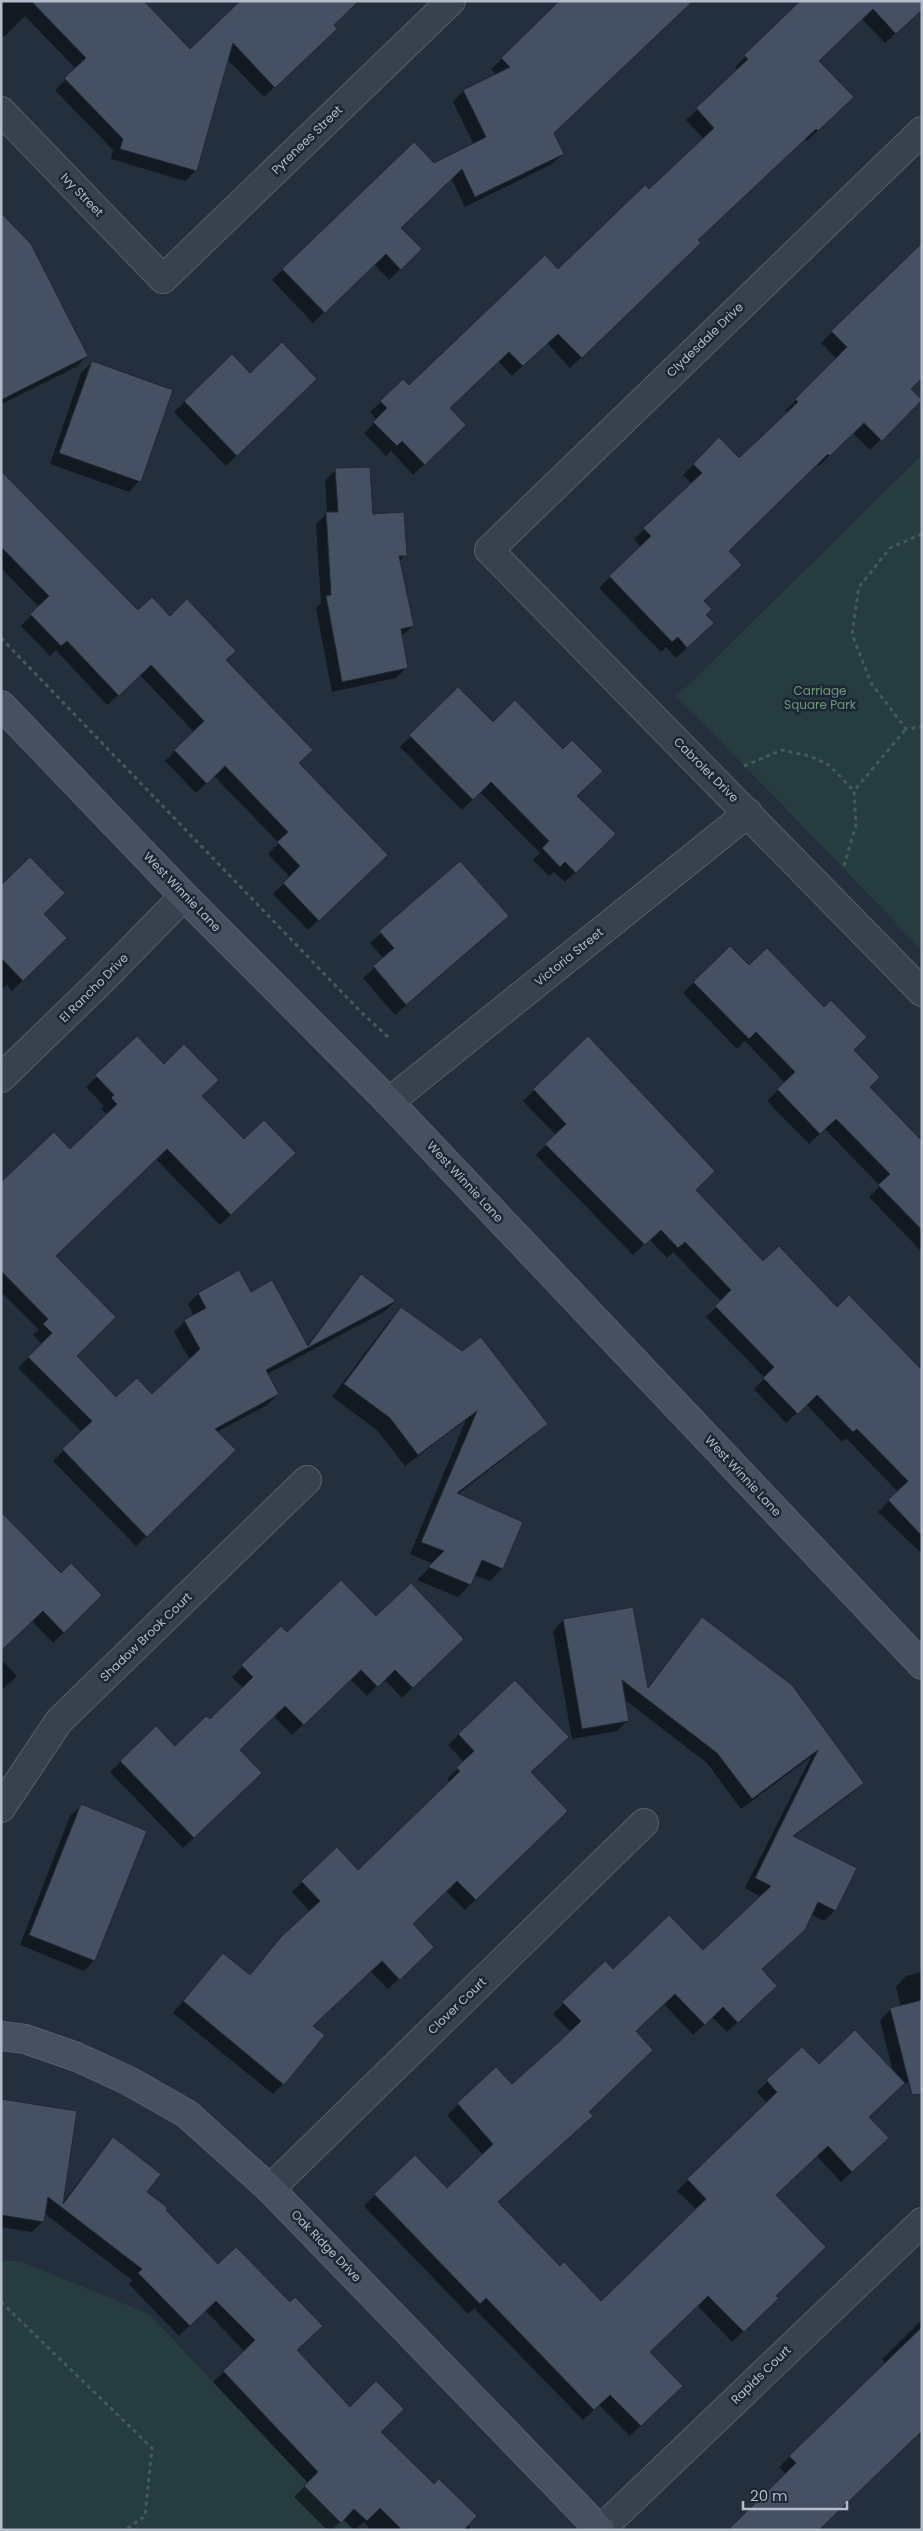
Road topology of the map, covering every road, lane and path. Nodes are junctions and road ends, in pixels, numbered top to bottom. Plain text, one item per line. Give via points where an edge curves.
1 (451, 1) edge
2 (1, 111) edge
3 (922, 131) edge
4 (163, 279) joint
5 (922, 534) edge
6 (489, 550) joint
7 (1, 638) edge
8 (1, 704) edge
9 (922, 727) edge
10 (906, 729) junction
11 (744, 766) dead end
12 (854, 791) junction
13 (748, 813) junction
14 (843, 868) dead end
15 (184, 896) junction
16 (922, 992) edge
17 (390, 1039) dead end
18 (1, 1078) edge
19 (389, 1102) junction
20 (307, 1480) dead end
21 (922, 1666) edge
22 (1, 1808) edge
23 (644, 1823) dead end
24 (1, 2036) edge
25 (270, 2189) junction
26 (922, 2222) edge
27 (1, 2302) edge
28 (124, 2530) edge
29 (600, 2530) edge

1 - 4 street, Pyrenees Street
2 - 4 street, Ivy Street
3 - 6 street, Clydesdale Drive
5 - 10 path via 890,548 859,587 852,634 871,683
6 - 13 street, Cabrolet Drive
7 - 17 path via 360,1012
8 - 15 street, West Winnie Lane
9 - 10 path
10 - 12 path
11 - 12 path via 782,750 810,756 829,766
12 - 14 path via 856,825
13 - 16 street, Cabrolet Drive
13 - 19 street, Victoria Street
15 - 18 street, El Rancho Drive
15 - 19 street, West Winnie Lane
19 - 21 street, West Winnie Lane
20 - 22 street, Shadow Brook Court via 59,1721
23 - 25 street, Clover Court
24 - 25 street, Oak Ridge Drive via 25,2039 77,2057 129,2081 187,2114
25 - 29 street, Oak Ridge Drive
26 - 29 street, Rapids Court
27 - 28 path via 152,2448 145,2516

